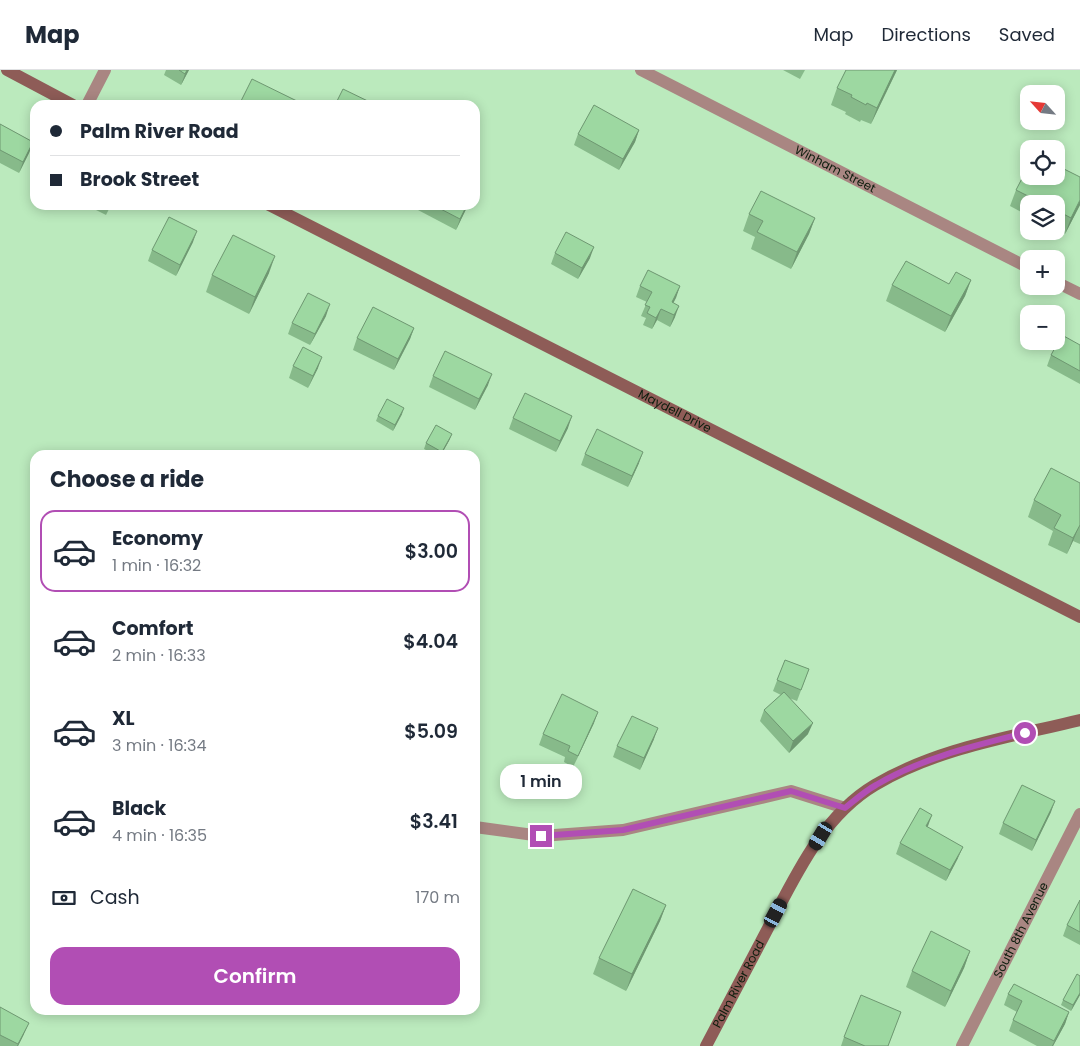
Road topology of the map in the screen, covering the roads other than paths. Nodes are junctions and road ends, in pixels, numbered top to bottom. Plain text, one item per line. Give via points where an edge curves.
1 (7, 70) edge
2 (105, 70) edge
3 (641, 70) edge
4 (63, 100) edge
5 (90, 100) edge
6 (279, 210) edge
7 (1020, 263) edge
8 (1065, 286) edge
9 (1080, 294) edge
10 (1080, 618) edge
11 (1080, 720) edge
12 (845, 808) junction
13 (1080, 814) edge
14 (480, 828) edge
15 (706, 1046) edge
16 (962, 1046) edge

1 - 4 street
2 - 5 street
3 - 7 street, Winham Street
6 - 10 street, Maydell Drive
8 - 9 street
11 - 12 street, Palm River Road via 943,755 910,767 874,786
12 - 14 street via 791,791 623,830 541,836
12 - 15 street, Palm River Road via 821,836 794,880
13 - 16 street, South 8th Avenue

